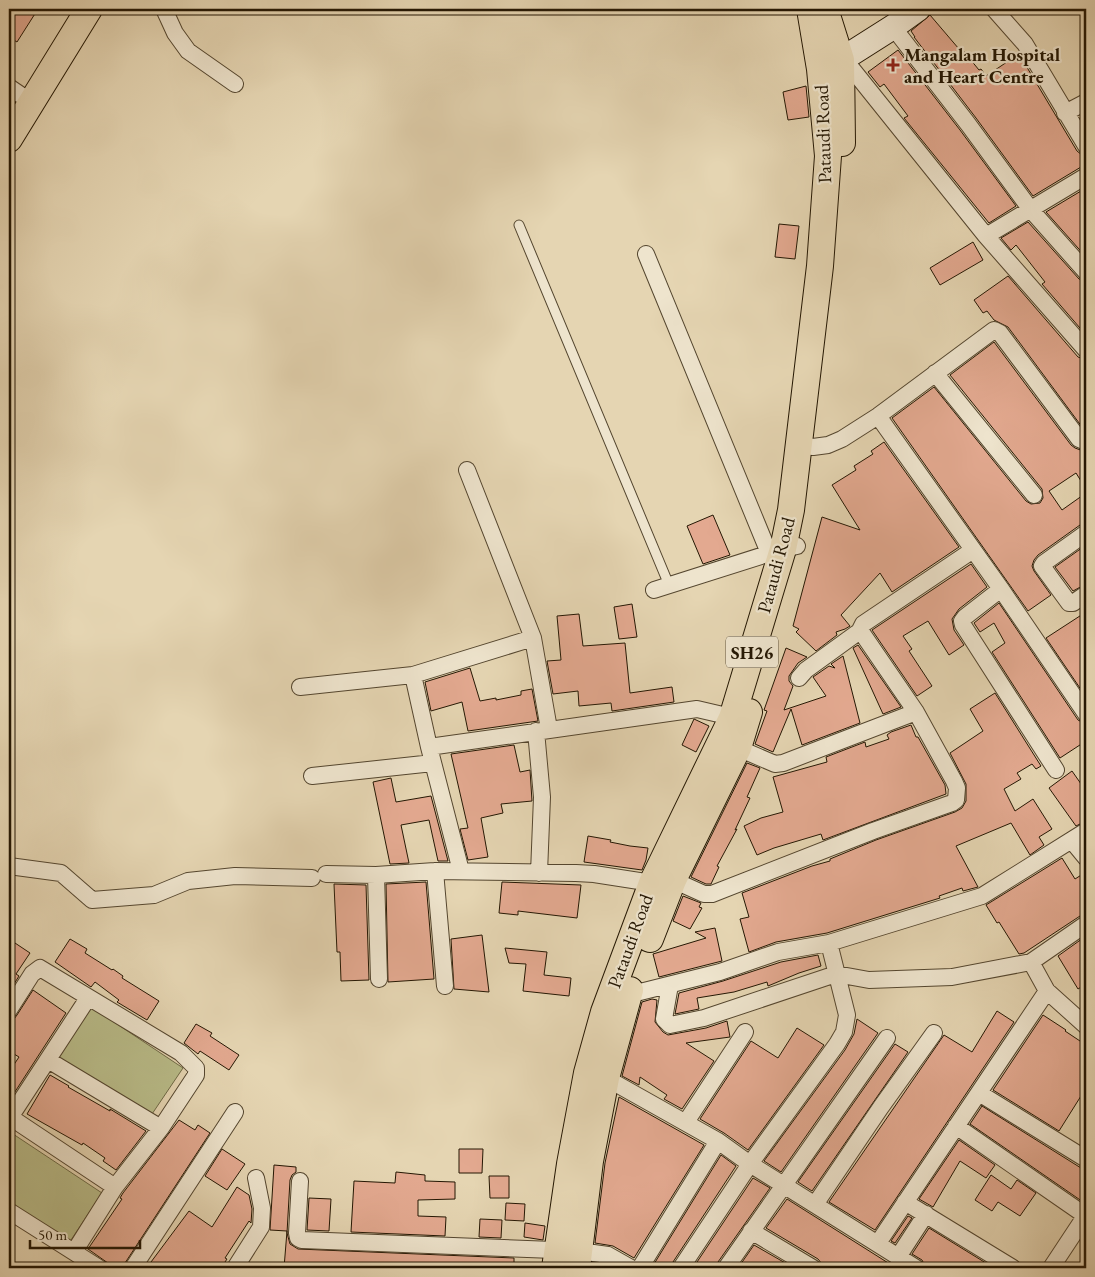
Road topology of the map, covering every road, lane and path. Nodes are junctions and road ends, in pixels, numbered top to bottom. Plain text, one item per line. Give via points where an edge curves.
1 (73, 9) edge
2 (89, 9) edge
3 (164, 9) edge
4 (810, 9) edge
5 (825, 9) edge
6 (918, 9) edge
7 (994, 9) edge
8 (893, 27) junction
9 (843, 59) junction
10 (235, 84) dead end
11 (17, 98) edge
12 (1086, 102) edge
13 (1065, 113) junction
14 (9, 139) edge
15 (1086, 146) edge
16 (1086, 176) edge
17 (1031, 210) junction
18 (519, 225) dead end
19 (986, 236) junction
20 (646, 254) dead end
21 (1086, 272) edge
22 (1086, 350) edge
23 (935, 372) junction
24 (878, 416) junction
25 (1086, 442) edge
26 (806, 446) junction
27 (467, 470) dead end
28 (1034, 495) dead end
29 (1086, 533) edge
30 (783, 549) junction
31 (973, 550) junction
32 (662, 588) joint
33 (1002, 589) junction
34 (1086, 594) edge
35 (859, 632) junction
36 (533, 638) junction
37 (413, 675) junction
38 (799, 678) dead end
39 (300, 686) dead end
40 (1085, 708) edge
41 (916, 712) junction
42 (739, 719) junction
43 (542, 730) junction
44 (729, 744) junction
45 (429, 747) junction
46 (433, 763) junction
47 (1056, 770) dead end
48 (312, 776) dead end
49 (1086, 831) edge
50 (1072, 841) junction
51 (1086, 858) edge
52 (9, 866) edge
53 (435, 871) junction
54 (461, 871) junction
55 (538, 872) junction
56 (376, 875) junction
57 (664, 885) junction
58 (1086, 924) edge
59 (829, 943) junction
60 (1031, 962) junction
61 (836, 974) junction
62 (379, 979) dead end
63 (670, 985) junction
64 (445, 986) dead end
65 (1047, 991) junction
66 (628, 995) junction
67 (88, 998) junction
68 (9, 1010) edge
69 (1086, 1026) edge
70 (745, 1032) dead end
71 (934, 1033) dead end
72 (887, 1038) dead end
73 (48, 1060) junction
74 (596, 1075) junction
75 (979, 1094) junction
76 (235, 1112) dead end
77 (9, 1118) edge
78 (686, 1122) junction
79 (956, 1126) junction
80 (161, 1128) junction
81 (718, 1141) junction
82 (1086, 1159) edge
83 (750, 1164) junction
84 (256, 1178) dead end
85 (300, 1181) dead end
86 (784, 1185) junction
87 (115, 1187) junction
88 (905, 1202) junction
89 (816, 1203) junction
90 (9, 1211) edge
91 (926, 1214) junction
92 (1086, 1216) edge
93 (751, 1231) junction
94 (878, 1243) junction
95 (74, 1252) junction
96 (898, 1257) junction
97 (567, 1260) edge
98 (99, 1268) edge
99 (132, 1268) edge
100 (235, 1268) edge
101 (631, 1268) edge
102 (640, 1268) edge
103 (681, 1268) edge
104 (726, 1268) edge
105 (812, 1268) edge
106 (916, 1268) edge
107 (1013, 1268) edge
108 (1051, 1268) edge

1 - 11 main road
2 - 11 main road
3 - 10 street via 188,51
4 - 26 main road, Pataudi Road / SH26 via 820,69 828,156
5 - 9 main road, SH26
6 - 8 street
7 - 13 street via 1025,44
8 - 9 street
8 - 17 street
9 - 19 street
9 - 26 main road, SH26 via 842,181
11 - 14 main road
12 - 13 street
13 - 15 street
16 - 17 street
17 - 19 street
17 - 21 street
18 - 32 lane
19 - 22 street
20 - 30 street
23 - 24 street
23 - 25 street via 996,330 1079,439
23 - 28 street
24 - 26 street via 828,445
24 - 31 street
26 - 30 main road, SH26
27 - 36 street
29 - 34 street via 1042,564 1069,603
30 - 32 street
30 - 42 main road, SH26 via 795,561
31 - 33 street
31 - 35 street via 863,624
33 - 40 street
33 - 47 street via 965,617 962,625
35 - 38 street
35 - 41 street
36 - 37 street
36 - 43 street
37 - 39 street
37 - 45 street
41 - 44 street via 783,763 775,764
41 - 57 street via 954,781 957,795 952,803 712,894
42 - 43 street via 697,709
42 - 44 main road, SH26
43 - 45 street
43 - 55 street
44 - 57 main road, SH26
45 - 46 street
46 - 48 street
46 - 54 street
49 - 50 street
50 - 51 street
50 - 59 street via 982,896
52 - 56 street via 61,873 92,900 154,894 188,881 235,876
53 - 54 street
53 - 56 street
53 - 64 street
54 - 55 street
55 - 57 street via 594,874
56 - 62 street
57 - 66 main road, SH26
57 - 74 main road, Pataudi Road / SH26 via 604,1012
58 - 60 street
59 - 61 street
59 - 63 street via 778,952
60 - 61 street via 952,976 869,980
60 - 65 street
61 - 63 street via 704,1018 670,1025 664,1019
61 - 83 street via 847,1015 844,1032
63 - 66 street
65 - 69 street
65 - 75 street
66 - 74 main road, SH26
67 - 68 street via 40,968 32,974
67 - 73 street
67 - 80 street via 181,1053 196,1068 196,1075
70 - 78 street
71 - 89 street
72 - 86 street
73 - 77 street
73 - 80 street
74 - 78 street
74 - 97 main road, SH26 via 590,1161
75 - 79 street
75 - 82 street
76 - 99 street
77 - 87 street
78 - 81 street
79 - 88 street
79 - 92 street
80 - 87 street
81 - 83 street
81 - 102 street
83 - 86 street
83 - 103 street
84 - 100 street via 262,1208 261,1227
85 - 97 street via 297,1233 302,1240
86 - 89 street
86 - 93 street
87 - 95 street
88 - 91 street
88 - 94 street
89 - 94 street
90 - 95 street
91 - 96 street
91 - 107 street
92 - 108 street
93 - 104 street
93 - 105 street
94 - 96 street
95 - 98 street
96 - 106 street
97 - 101 street via 608,1255

